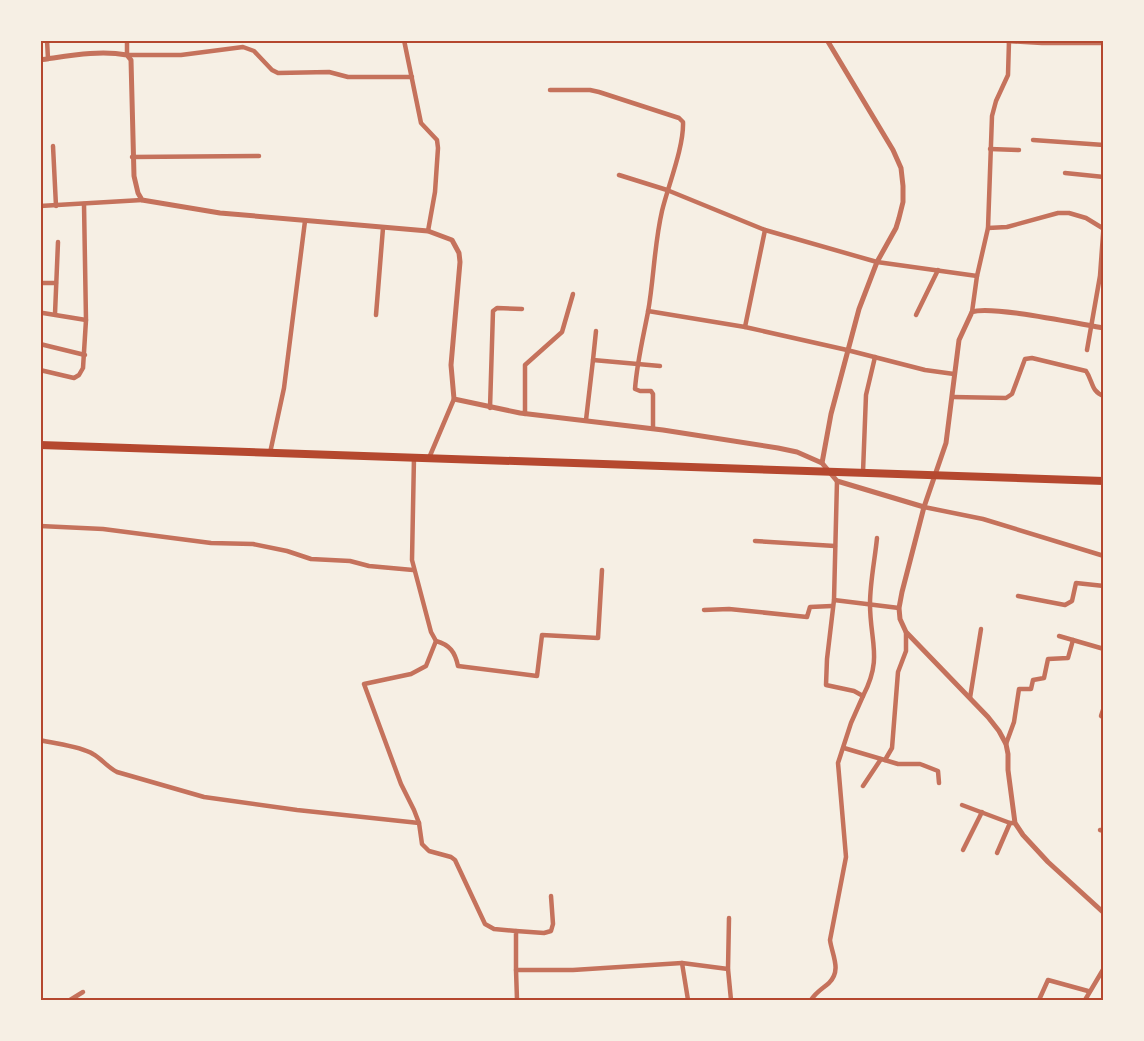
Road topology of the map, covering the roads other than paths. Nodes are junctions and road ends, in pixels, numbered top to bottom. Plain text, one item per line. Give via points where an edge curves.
1 (47, 40) edge
2 (126, 40) edge
3 (404, 40) edge
4 (827, 40) edge
5 (1010, 41) edge
6 (1104, 43) edge
7 (127, 55) junction
8 (48, 59) junction
9 (40, 60) edge
10 (412, 77) junction
11 (550, 90) dead end
12 (1033, 140) dead end
13 (53, 146) dead end
14 (1104, 146) edge
15 (990, 149) junction
16 (1019, 150) dead end
17 (259, 156) dead end
18 (132, 157) junction
19 (1065, 173) dead end
20 (619, 175) dead end
21 (1104, 177) edge
22 (667, 190) junction
23 (142, 200) junction
24 (84, 204) junction
25 (56, 206) junction
26 (40, 207) edge
27 (305, 221) junction
28 (1104, 221) edge
29 (383, 228) junction
30 (988, 228) junction
31 (1103, 228) edge
32 (765, 230) junction
33 (428, 231) junction
34 (58, 242) dead end
35 (877, 262) junction
36 (938, 270) junction
37 (977, 276) junction
38 (40, 283) edge
39 (56, 283) junction
40 (573, 294) dead end
41 (522, 309) dead end
42 (648, 311) junction
43 (972, 312) junction
44 (43, 313) dead end
45 (55, 314) junction
46 (376, 315) dead end
47 (916, 315) dead end
48 (86, 320) junction
49 (1091, 326) junction
50 (745, 327) junction
51 (1104, 327) edge
52 (596, 331) dead end
53 (40, 344) edge
54 (847, 350) junction
55 (1087, 350) dead end
56 (85, 355) junction
57 (875, 357) junction
58 (593, 360) junction
59 (637, 364) junction
60 (660, 366) dead end
61 (40, 370) edge
62 (954, 374) junction
63 (1104, 396) edge
64 (952, 397) junction
65 (454, 399) junction
66 (490, 408) junction
67 (525, 414) junction
68 (585, 420) junction
69 (653, 428) junction
70 (40, 445) edge
71 (270, 453) junction
72 (414, 457) junction
73 (429, 458) junction
74 (822, 463) junction
75 (828, 471) junction
76 (862, 472) junction
77 (935, 474) junction
78 (837, 481) junction
79 (1104, 481) edge
80 (924, 507) junction
81 (40, 526) edge
82 (877, 538) dead end
83 (755, 541) dead end
84 (835, 546) junction
85 (1104, 556) edge
86 (413, 570) junction
87 (602, 570) dead end
88 (1104, 586) edge
89 (1018, 596) dead end
90 (833, 603) junction
91 (870, 604) junction
92 (899, 608) junction
93 (704, 610) dead end
94 (981, 629) dead end
95 (906, 632) junction
96 (1059, 636) dead end
97 (1072, 640) junction
98 (436, 641) junction
99 (1104, 649) edge
100 (863, 696) junction
101 (970, 698) junction
102 (1104, 707) edge
103 (1104, 717) edge
104 (40, 740) edge
105 (1006, 744) junction
106 (844, 748) junction
107 (883, 759) junction
108 (939, 783) dead end
109 (862, 786) dead end
110 (962, 805) dead end
111 (982, 812) junction
112 (419, 823) junction
113 (1012, 823) junction
114 (963, 850) dead end
115 (997, 853) dead end
116 (551, 896) dead end
117 (1104, 913) edge
118 (729, 918) dead end
119 (516, 931) junction
120 (682, 963) junction
121 (1104, 968) edge
122 (728, 969) junction
123 (516, 970) junction
124 (1088, 991) junction
125 (83, 992) dead end
126 (70, 1000) edge
127 (517, 1000) edge
128 (688, 1000) edge
129 (731, 1000) edge
130 (812, 1000) edge
131 (1039, 1000) edge
132 (1085, 1000) edge

1 - 8 street
2 - 7 street
3 - 10 street
4 - 35 street via 901,168 903,202 899,218
5 - 6 street
5 - 15 street via 1008,75 992,116
7 - 8 street via 92,53
7 - 10 street via 181,55 243,47 254,51 278,73
7 - 18 street via 132,68
8 - 9 street
10 - 33 street via 422,123 437,140 438,148
11 - 22 street via 590,90 681,119 682,132
12 - 14 street
13 - 25 street
15 - 16 street
15 - 30 street
17 - 18 street
18 - 23 street via 135,185
19 - 21 street
20 - 22 street
22 - 32 street
22 - 42 street via 654,246
23 - 24 street
23 - 27 street
24 - 25 street
24 - 48 street
25 - 26 street
27 - 29 street
27 - 71 street via 284,388
28 - 31 street
29 - 33 street
29 - 46 street
30 - 31 street via 1058,213 1086,218
30 - 37 street
31 - 49 street
32 - 35 street
32 - 50 street
33 - 65 street via 452,240 459,253 451,365
34 - 39 street
35 - 36 street
35 - 54 street
36 - 37 street
36 - 47 street
37 - 43 street
38 - 39 street
39 - 45 street
40 - 67 street via 562,332 525,365
41 - 66 street via 493,311
42 - 50 street
42 - 59 street
43 - 49 street via 1004,312
43 - 62 street via 959,340
44 - 45 street
45 - 48 street
48 - 56 street
49 - 51 street
49 - 55 street
50 - 54 street
52 - 58 street
53 - 56 street
54 - 57 street
54 - 74 street
56 - 61 street via 83,368 74,378
57 - 62 street
57 - 76 street via 866,395
58 - 59 street
58 - 68 street
59 - 60 street
59 - 69 street via 636,389 653,394
62 - 64 street
63 - 64 street via 1096,394 1086,371 1032,358 1025,359 1012,394 1006,398
64 - 77 street via 946,443
65 - 66 street
65 - 73 street
66 - 67 street
67 - 68 street
68 - 69 street
69 - 74 street via 778,448
70 - 71 highway
71 - 72 highway
72 - 73 highway
72 - 86 street
73 - 75 highway
74 - 75 street
75 - 76 highway
75 - 78 street
76 - 77 highway
77 - 79 highway
77 - 80 street
78 - 80 street
78 - 84 street
80 - 85 street via 983,519
80 - 92 street
81 - 86 street via 253,544 311,559
82 - 91 street
83 - 84 street
84 - 90 street
86 - 98 street
87 - 98 street via 598,638 542,634 537,676 458,666 448,645
88 - 89 street via 1076,583 1072,601 1065,605
90 - 91 street
90 - 93 street via 811,607 808,617
90 - 100 street via 826,686
91 - 92 street
91 - 100 street via 875,660
92 - 95 street
94 - 101 street
95 - 101 street
95 - 107 street via 906,651 898,672 892,748
96 - 97 street
97 - 99 street
97 - 105 street via 1068,658 1048,659 1044,678 1033,680 1031,689 1020,689
98 - 112 street via 426,666 411,674 364,684
100 - 106 street
101 - 105 street
102 - 103 street
104 - 112 street via 85,750 117,772 191,794
105 - 113 street
106 - 107 street
106 - 130 street via 838,772 846,857 830,940 836,970
107 - 108 street via 920,764 938,771
107 - 109 street
110 - 111 street
111 - 113 street
111 - 114 street
112 - 119 street via 425,848 457,862 485,924
113 - 115 street
113 - 117 street
116 - 119 street via 551,931
118 - 122 street
119 - 123 street
120 - 122 street
120 - 123 street
120 - 128 street
121 - 124 street
122 - 129 street
123 - 127 street
124 - 131 street via 1051,980 1045,983
124 - 132 street
125 - 126 street

